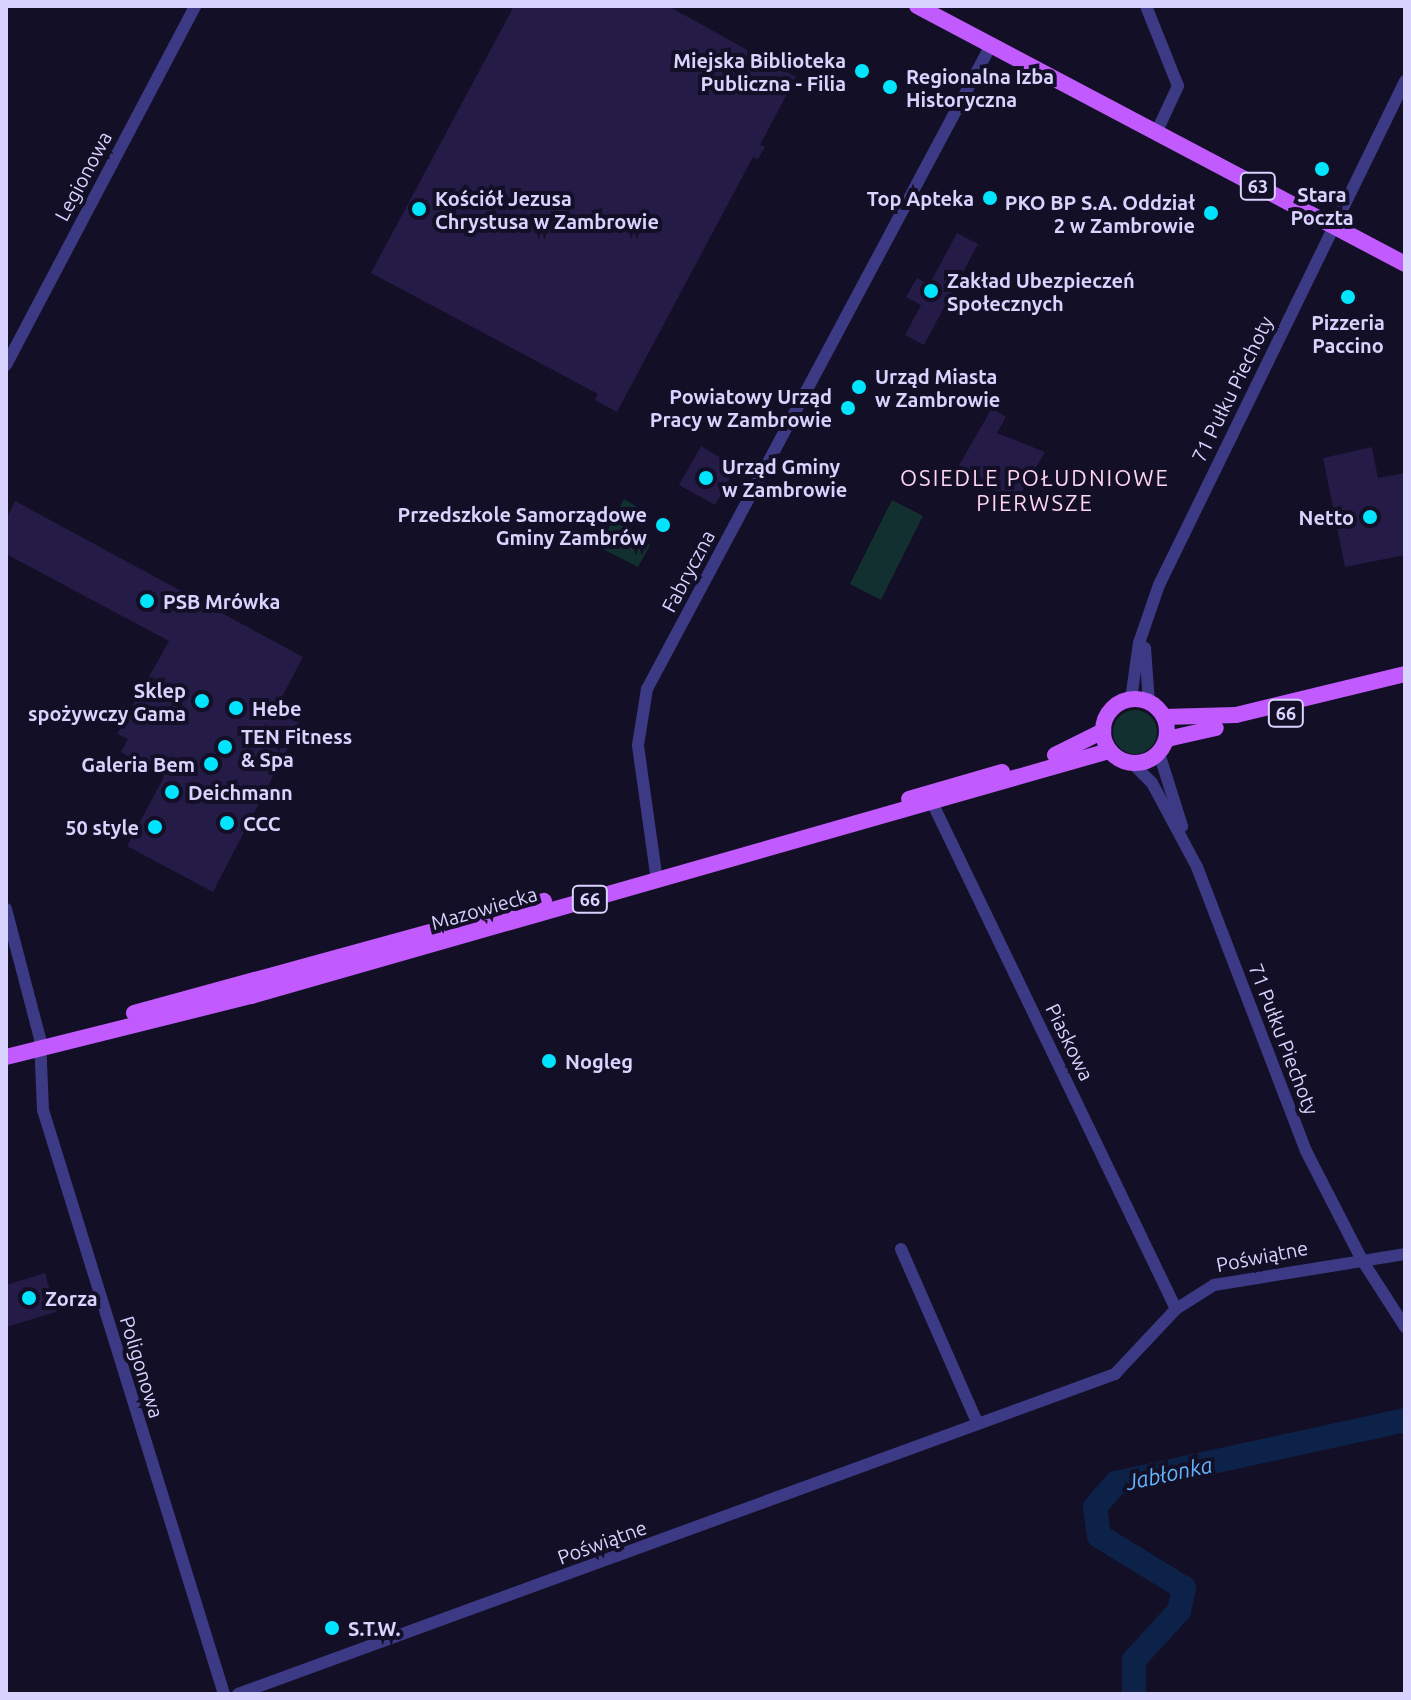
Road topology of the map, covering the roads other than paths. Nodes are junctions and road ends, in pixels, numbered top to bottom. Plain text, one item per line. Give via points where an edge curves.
1 (195, 6) edge
2 (917, 6) edge
3 (1146, 6) edge
4 (991, 45) junction
5 (1405, 81) edge
6 (1156, 133) junction
7 (1335, 227) junction
8 (1405, 264) edge
9 (6, 365) edge
10 (1148, 613) junction
11 (1405, 674) edge
12 (1405, 685) edge
13 (1131, 699) junction
14 (1149, 702) junction
15 (1164, 717) junction
16 (1103, 731) junction
17 (1163, 746) junction
18 (1109, 751) junction
19 (1133, 764) junction
20 (929, 798) junction
21 (1197, 867) junction
22 (656, 875) junction
23 (6, 909) edge
24 (40, 1044) junction
25 (6, 1046) edge
26 (6, 1057) edge
27 (901, 1249) dead end
28 (1405, 1254) edge
29 (1362, 1260) junction
30 (1176, 1309) junction
31 (1405, 1327) edge
32 (978, 1424) junction
33 (224, 1694) edge
34 (238, 1694) edge

1 - 9 street, Legionowa
2 - 4 main road, 63
3 - 6 street via 1178,86
4 - 6 main road, 63
4 - 22 street, Fabryczna via 647,689 638,745
5 - 7 street, 71 Pułku Piechoty
6 - 7 main road, 63
7 - 8 main road, 63
7 - 10 street, 71 Pułku Piechoty
10 - 13 street, 71 Pułku Piechoty
10 - 14 street, 71 Pułku Piechoty via 1144,668
11 - 15 main road, 66 via 1236,715
12 - 17 main road, 66
13 - 14 main road
13 - 16 main road via 1113,708
14 - 15 main road
15 - 17 main road
16 - 18 main road
16 - 20 main road, Mazowiecka / 66 via 1067,751
17 - 19 main road
17 - 21 street
18 - 19 main road
18 - 20 main road, Mazowiecka / 66
19 - 21 street, 71 Pułku Piechoty via 1152,783
20 - 22 main road, Mazowiecka / 66
20 - 30 street, Piaskowa
21 - 29 street, 71 Pułku Piechoty via 1306,1151
22 - 24 main road, Mazowiecka / 66
23 - 24 street, Poligonowa
24 - 25 main road, Mazowiecka / 66
24 - 26 main road, Mazowiecka / 66
24 - 33 street, Poligonowa via 48,1130
27 - 32 street
28 - 29 street, Poświątne
29 - 30 street, Poświątne via 1214,1285
29 - 31 street, 71 Pułku Piechoty
30 - 32 street, Poświątne via 1115,1374
32 - 34 street, Poświątne

